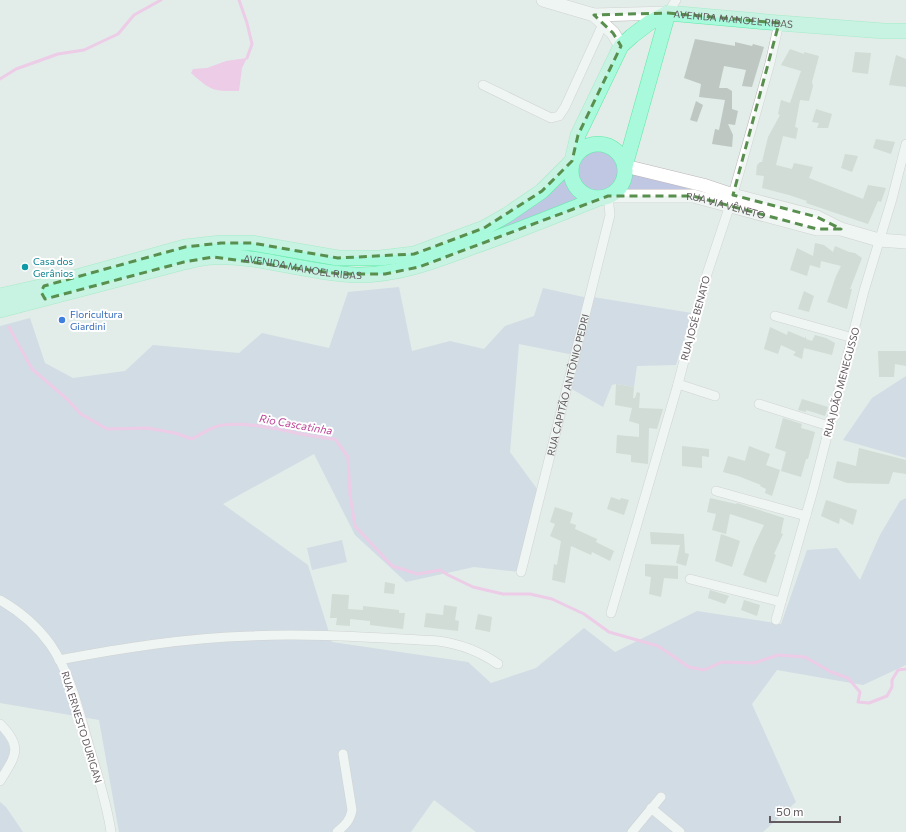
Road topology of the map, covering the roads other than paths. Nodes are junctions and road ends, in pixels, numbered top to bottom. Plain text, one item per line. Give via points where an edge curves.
1 (547, 0) edge
2 (676, 0) edge
3 (668, 13) junction
4 (599, 19) junction
5 (779, 23) junction
6 (906, 31) edge
7 (621, 46) junction
8 (483, 85) dead end
9 (578, 135) junction
10 (906, 144) edge
11 (572, 161) junction
12 (625, 166) junction
13 (554, 180) junction
14 (604, 197) junction
15 (732, 200) junction
16 (879, 240) junction
17 (906, 242) edge
18 (27, 290) junction
19 (44, 293) junction
20 (0, 296) edge
21 (23, 305) junction
22 (0, 310) edge
23 (775, 316) dead end
24 (853, 338) junction
25 (678, 384) junction
26 (715, 396) dead end
27 (759, 404) dead end
28 (830, 426) junction
29 (716, 491) dead end
30 (806, 516) junction
31 (521, 572) dead end
32 (690, 579) dead end
33 (0, 600) edge
34 (781, 602) junction
35 (611, 613) dead end
36 (776, 620) dead end
37 (59, 660) junction
38 (498, 664) dead end
39 (0, 724) edge
40 (343, 754) dead end
41 (0, 781) edge
42 (661, 797) dead end
43 (652, 808) junction
44 (111, 832) edge
45 (337, 832) edge
46 (632, 832) edge
47 (680, 832) edge

1 - 4 main road
2 - 3 street
3 - 4 main road
3 - 5 main road, AVENIDA MANOEL RIBAS
3 - 7 main road, AVENIDA MANOEL RIBAS via 649,23
3 - 12 main road
4 - 7 main road via 613,33
4 - 8 street via 565,107 559,116 552,118
5 - 6 main road, AVENIDA MANOEL RIBAS
5 - 15 street, RUA JOSÉ BENATO
7 - 9 main road, AVENIDA MANOEL RIBAS
9 - 11 main road, AVENIDA MANOEL RIBAS
9 - 13 main road, AVENIDA MANOEL RIBAS
10 - 16 street, RUA JOÃO MENEGUSSO
11 - 12 main road via 584,147 601,143 617,151
11 - 13 main road, AVENIDA MANOEL RIBAS
11 - 14 main road via 571,179 575,187 590,198
12 - 14 main road via 622,184 616,192
12 - 15 main road, RUA VIA VÊNETO via 703,185
13 - 19 main road, AVENIDA MANOEL RIBAS via 528,202 484,228 414,254 380,258 338,258 252,243 221,243 185,247
14 - 15 main road, RUA VIA VÊNETO via 693,196
14 - 19 main road, AVENIDA MANOEL RIBAS via 419,267 385,274 340,274 247,259 213,257
14 - 31 street, RUA CAPITÃO ANTÔNIO PEDRI via 610,215
15 - 16 main road, RUA VIA VÊNETO via 764,216 817,229 841,229
15 - 25 street, RUA JOSÉ BENATO via 705,280
16 - 17 main road, RUA VIA VÊNETO
16 - 24 street, RUA JOÃO MENEGUSSO
18 - 19 main road, AVENIDA MANOEL RIBAS
18 - 20 main road, AVENIDA MANOEL RIBAS
18 - 21 main road via 27,299
19 - 21 main road, AVENIDA MANOEL RIBAS
21 - 22 main road, AVENIDA MANOEL RIBAS
23 - 24 street
24 - 28 street, RUA JOÃO MENEGUSSO
25 - 26 street
25 - 35 street, RUA JOSÉ BENATO
27 - 28 street
28 - 30 street, RUA JOÃO MENEGUSSO
29 - 30 street
30 - 34 street, RUA JOÃO MENEGUSSO
32 - 34 street
33 - 37 street, RUA ERNESTO DURIGAN via 36,628 50,644
34 - 36 street, RUA JOÃO MENEGUSSO
37 - 38 street via 171,642 284,635 453,643 482,653
37 - 44 street, RUA ERNESTO DURIGAN via 74,695
39 - 41 street via 11,737 15,752
40 - 45 street via 352,810 347,824
42 - 43 street
43 - 46 street
43 - 47 street

